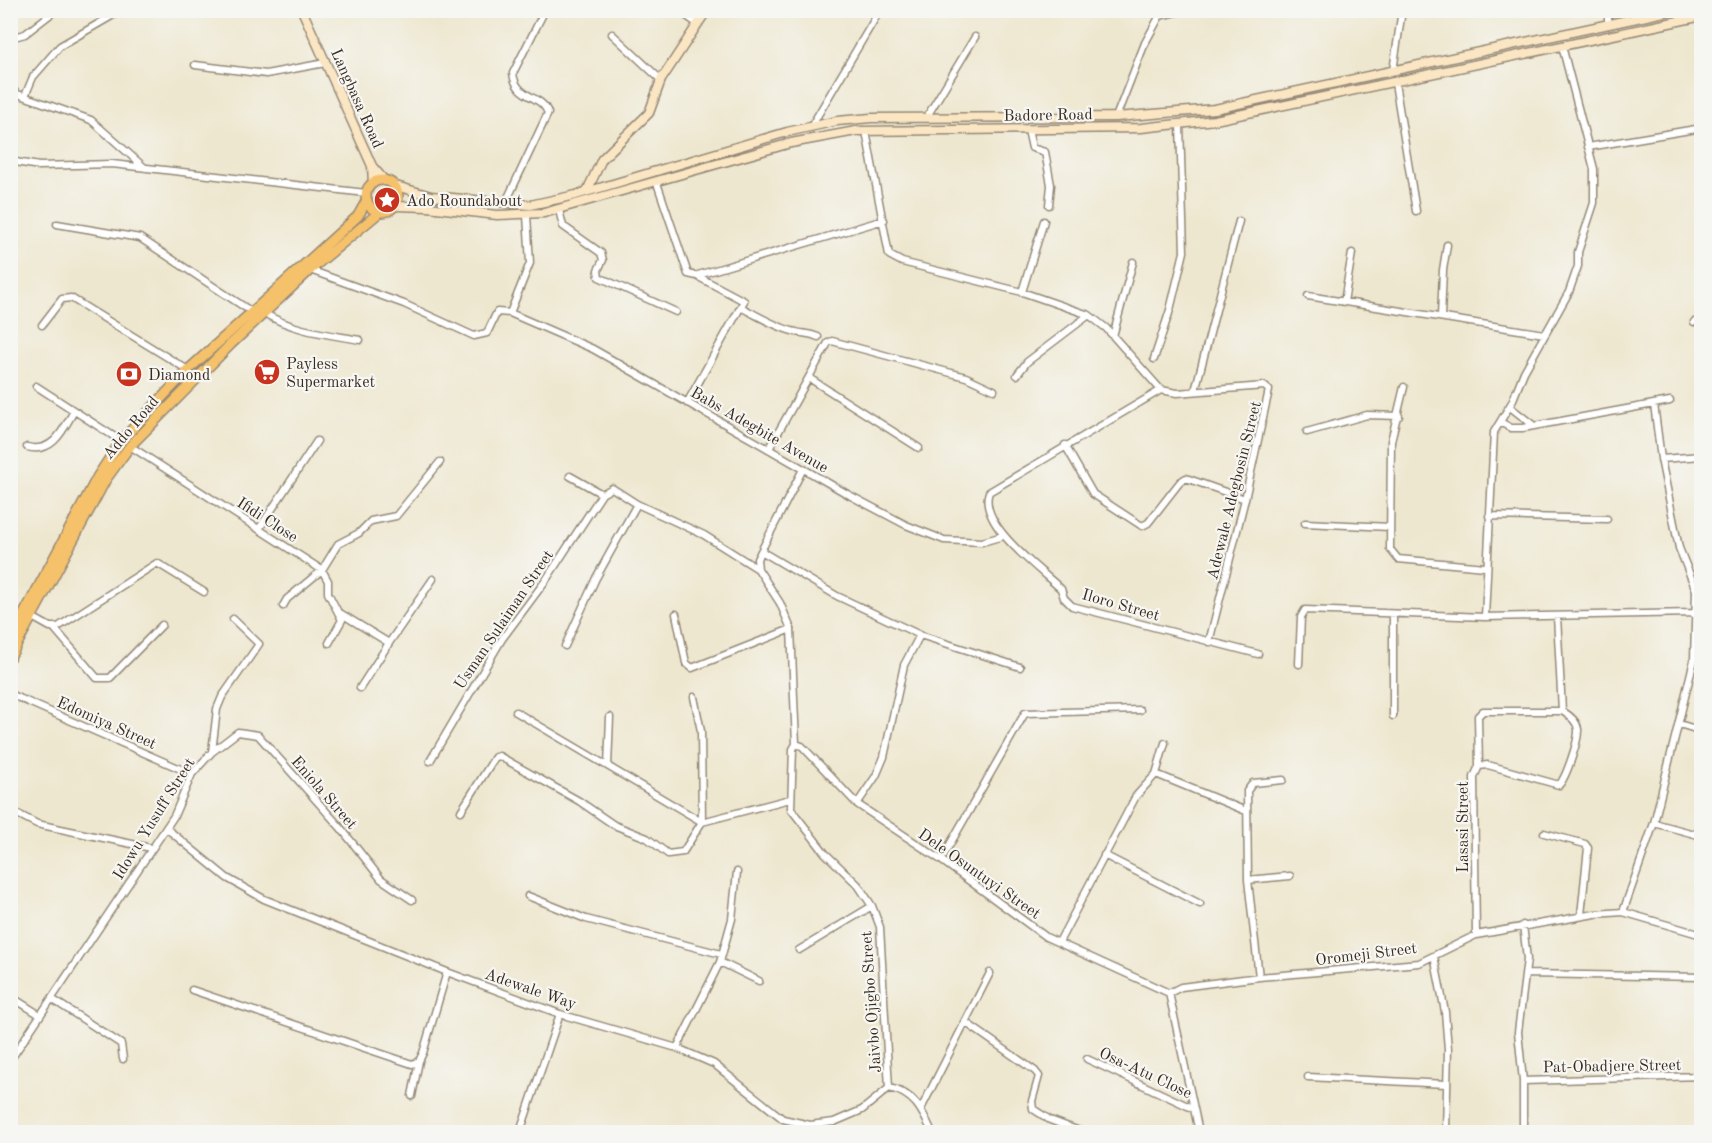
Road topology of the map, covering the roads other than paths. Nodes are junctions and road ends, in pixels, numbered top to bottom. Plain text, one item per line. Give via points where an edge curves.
1 (122, 10) edge
2 (197, 10) edge
3 (222, 10) edge
4 (302, 10) edge
5 (678, 10) edge
6 (707, 10) edge
7 (880, 10) edge
8 (1185, 10) edge
9 (1402, 10) edge
10 (1608, 10) edge
11 (1674, 10) edge
12 (53, 12) edge
13 (544, 12) edge
14 (1161, 13) edge
15 (1701, 16) edge
16 (698, 24) junction
17 (1608, 25) junction
18 (612, 34) dead end
19 (975, 37) dead end
20 (10, 38) edge
21 (1562, 46) junction
22 (325, 63) junction
23 (195, 64) dead end
24 (1393, 71) junction
25 (661, 81) junction
26 (1395, 83) junction
27 (1332, 84) junction
28 (13, 92) edge
29 (25, 96) junction
30 (1334, 96) junction
31 (1116, 117) junction
32 (926, 118) junction
33 (812, 125) junction
34 (1180, 125) junction
35 (1701, 128) edge
36 (1028, 130) junction
37 (866, 131) junction
38 (1588, 147) junction
39 (10, 156) edge
40 (10, 161) edge
41 (372, 166) junction
42 (145, 168) junction
43 (385, 181) junction
44 (373, 183) junction
45 (657, 183) junction
46 (396, 186) junction
47 (587, 191) junction
48 (366, 196) junction
49 (505, 204) junction
50 (1049, 205) dead end
51 (395, 206) junction
52 (559, 210) junction
53 (381, 211) junction
54 (1416, 211) dead end
55 (527, 215) junction
56 (884, 220) junction
57 (1239, 220) dead end
58 (1044, 221) dead end
59 (57, 224) dead end
60 (1447, 245) dead end
61 (1352, 253) dead end
62 (1133, 262) dead end
63 (310, 270) junction
64 (697, 276) junction
65 (1022, 292) junction
66 (1308, 296) dead end
67 (1344, 302) junction
68 (742, 308) junction
69 (252, 312) junction
70 (676, 312) dead end
71 (264, 313) junction
72 (510, 313) junction
73 (1089, 315) junction
74 (1441, 317) junction
75 (1701, 321) edge
76 (1694, 322) dead end
77 (42, 325) dead end
78 (1544, 334) junction
79 (1113, 336) junction
80 (818, 337) dead end
81 (360, 340) dead end
82 (1154, 359) dead end
83 (188, 370) junction
84 (1017, 375) dead end
85 (809, 378) junction
86 (36, 386) dead end
87 (1404, 387) dead end
88 (994, 390) dead end
89 (1161, 390) junction
90 (1195, 391) junction
91 (1670, 401) dead end
92 (687, 404) junction
93 (1654, 404) junction
94 (1510, 407) junction
95 (74, 411) junction
96 (1398, 416) junction
97 (1500, 422) junction
98 (1533, 424) junction
99 (1306, 432) dead end
100 (317, 441) dead end
101 (125, 444) junction
102 (1065, 445) junction
103 (27, 447) dead end
104 (770, 447) junction
105 (919, 448) dead end
106 (1701, 456) edge
107 (1661, 459) junction
108 (440, 462) dead end
109 (803, 469) junction
110 (570, 476) dead end
111 (602, 494) junction
112 (1245, 499) junction
113 (637, 504) junction
114 (1489, 516) junction
115 (1607, 519) dead end
116 (1305, 523) dead end
117 (1390, 527) junction
118 (259, 529) junction
119 (1003, 536) junction
120 (761, 551) junction
121 (1485, 567) junction
122 (758, 569) junction
123 (322, 570) junction
124 (433, 579) dead end
125 (1699, 591) edge
126 (204, 592) dead end
127 (283, 606) dead end
128 (340, 613) junction
129 (1695, 613) junction
130 (676, 614) dead end
131 (1393, 614) junction
132 (1557, 616) junction
133 (32, 617) junction
134 (1485, 617) junction
135 (233, 619) dead end
136 (162, 625) dead end
137 (54, 628) junction
138 (791, 629) junction
139 (920, 635) junction
140 (10, 640) edge
141 (1209, 642) junction
142 (389, 643) junction
143 (329, 644) dead end
144 (566, 646) dead end
145 (1258, 654) dead end
146 (10, 657) edge
147 (1299, 664) dead end
148 (1020, 667) dead end
149 (360, 688) dead end
150 (10, 694) edge
151 (694, 697) dead end
152 (1140, 710) dead end
153 (1562, 711) junction
154 (516, 712) dead end
155 (1393, 716) dead end
156 (610, 717) dead end
157 (1679, 724) junction
158 (1701, 731) edge
159 (796, 744) junction
160 (1165, 744) dead end
161 (212, 752) junction
162 (430, 761) dead end
163 (608, 766) junction
164 (1479, 766) junction
165 (192, 774) junction
166 (1156, 774) junction
167 (1283, 780) dead end
168 (790, 799) junction
169 (857, 804) junction
170 (10, 810) edge
171 (1246, 810) junction
172 (461, 811) dead end
173 (702, 822) junction
174 (1654, 823) junction
175 (166, 828) junction
176 (1544, 832) dead end
177 (1701, 836) edge
178 (151, 848) junction
179 (1104, 855) junction
180 (941, 860) junction
181 (737, 872) dead end
182 (1290, 876) dead end
183 (1248, 880) junction
184 (528, 896) dead end
185 (412, 900) dead end
186 (1200, 904) dead end
187 (872, 906) junction
188 (1623, 912) junction
189 (1581, 915) junction
190 (1523, 925) junction
191 (1476, 935) junction
192 (1701, 935) edge
193 (1059, 942) junction
194 (799, 950) dead end
195 (721, 954) junction
196 (1434, 956) junction
197 (720, 962) junction
198 (447, 972) junction
199 (990, 973) dead end
200 (1526, 974) junction
201 (1259, 977) junction
202 (1701, 977) edge
203 (759, 981) dead end
204 (192, 990) dead end
205 (1168, 993) junction
206 (10, 996) edge
207 (52, 999) junction
208 (560, 1014) junction
209 (40, 1015) junction
210 (965, 1022) junction
211 (677, 1048) junction
212 (11, 1059) edge
213 (123, 1059) dead end
214 (1087, 1059) dead end
215 (419, 1061) junction
216 (1701, 1076) edge
217 (1308, 1077) dead end
218 (1523, 1081) junction
219 (1446, 1084) junction
220 (889, 1088) junction
221 (412, 1096) dead end
222 (921, 1109) junction
223 (1194, 1109) junction
224 (520, 1132) edge
225 (932, 1132) edge
226 (1082, 1132) edge
227 (1199, 1132) edge
228 (1446, 1132) edge
229 (1523, 1132) edge

1 - 29 street via 60,46 33,77
2 - 3 street via 216,14
4 - 22 main road, Langbasa Road
5 - 16 street
6 - 16 main road
7 - 33 street
8 - 14 street
9 - 24 street
10 - 17 street
11 - 17 main road, Badore Road
12 - 20 street via 25,34
13 - 49 street via 513,73 520,91 544,106 548,113
14 - 31 street
15 - 21 main road, Badore Road
16 - 25 main road
17 - 24 main road, Badore Road
18 - 25 street
19 - 32 street
21 - 26 main road, Badore Road
21 - 38 street
22 - 23 street via 266,74
22 - 41 main road, Langbasa Road
24 - 27 main road, Badore Road
25 - 47 main road via 649,113 602,159
26 - 30 main road, Badore Road
26 - 54 street
27 - 30 main road
27 - 31 main road, Badore Road via 1215,109
28 - 29 street
28 - 39 main road
29 - 42 street via 91,120
30 - 34 main road, Badore Road
31 - 32 main road, Badore Road
32 - 33 main road, Badore Road via 855,119
33 - 47 main road, Badore Road
34 - 36 main road, Badore Road
34 - 82 street via 1184,252
35 - 38 street
36 - 37 main road, Badore Road
36 - 50 street via 1032,148 1045,152 1052,185
37 - 45 main road, Badore Road via 791,143
37 - 56 street
38 - 78 street via 1594,169 1591,218 1582,236 1569,292
40 - 42 street via 29,166 86,163
41 - 43 main road
41 - 44 main road
42 - 48 street
43 - 44 main road
43 - 46 main road
44 - 48 main road
45 - 52 main road, Badore Road
45 - 64 street via 684,267 688,274
46 - 49 main road, Badore Road via 431,196
46 - 51 main road
47 - 49 main road, Badore Road via 530,205
48 - 53 main road via 374,210
48 - 69 main road, Addo Road via 358,216
51 - 53 main road
51 - 55 main road, Badore Road
52 - 55 main road, Badore Road
52 - 70 street via 563,226 601,254 599,277
53 - 63 main road, Addo Road
55 - 72 street via 530,263
56 - 64 street
56 - 65 street via 889,255 902,262
57 - 90 street
58 - 65 street
59 - 69 street via 140,238
60 - 74 street
61 - 67 street
62 - 79 street
63 - 71 main road, Addo Road
63 - 72 street via 404,304 474,336 487,333 497,312
64 - 68 street via 741,297
65 - 73 street
66 - 67 street
67 - 74 street
68 - 80 street via 782,327
68 - 92 street
69 - 83 main road, Addo Road
71 - 81 street via 297,328
71 - 101 main road, Addo Road
72 - 92 street, Babs Adegbite Avenue via 593,349
73 - 79 street
73 - 84 street via 1027,362
74 - 78 street
75 - 76 street
77 - 83 street via 62,299 71,298
78 - 94 street
79 - 89 street
83 - 101 main road, Addo Road
85 - 88 street via 832,341 966,377
85 - 104 street
85 - 105 street
86 - 95 street, Ifidi Close
87 - 96 street
89 - 90 street, Adewale Adegbosin Street
89 - 102 street
90 - 112 street, Adewale Adegbosin Street via 1264,386 1269,390
91 - 93 street
92 - 104 street, Babs Adegbite Avenue
93 - 98 street
93 - 107 street
94 - 97 street
94 - 98 street
95 - 101 street, Ifidi Close
95 - 103 street via 51,444
96 - 99 street via 1367,415
96 - 117 street via 1391,441
97 - 98 street via 1511,429
97 - 114 street via 1494,432
100 - 118 street
101 - 118 street, Ifidi Close
101 - 133 main road, Addo Road
101 - 140 main road, Addo Road via 98,476
102 - 112 street via 1094,494 1142,526 1186,478
102 - 119 street, Iloro Street via 989,492 986,499 990,516
104 - 109 street, Babs Adegbite Avenue
106 - 107 street
107 - 125 street via 1679,548
108 - 123 street via 396,516 371,521 338,544
109 - 119 street, Babs Adegbite Avenue via 906,525 944,540 982,542
109 - 120 street
110 - 111 street
111 - 113 street via 612,488
111 - 162 street, Usman Sulaiman Street via 502,639
112 - 141 street, Adewale Adegbosin Street
113 - 122 street via 704,535
113 - 144 street via 596,578
114 - 115 street
114 - 121 street
116 - 117 street
117 - 121 street via 1390,549 1398,559
118 - 123 street, Ifidi Close
119 - 141 street, Iloro Street via 1061,589 1072,606
120 - 122 street
120 - 139 street via 837,597
121 - 134 street
122 - 138 street, Jaivbo Ojigbo Street
123 - 127 street
123 - 128 street via 328,581 328,593
124 - 142 street
125 - 129 street
126 - 137 street via 157,563
128 - 142 street
128 - 143 street via 340,627
129 - 132 street
129 - 157 street via 1694,660
130 - 138 street via 686,663 692,668
131 - 134 street
131 - 147 street via 1305,610 1301,617
131 - 155 street
132 - 134 street
132 - 153 street
133 - 137 street
133 - 146 main road, Addo Road
135 - 161 street, Idowu Yusuff Street via 259,644 222,697
136 - 137 street via 104,680 97,678
138 - 159 street, Jaivbo Ojigbo Street
139 - 148 street
139 - 169 street via 904,665 884,757
141 - 145 street, Iloro Street
142 - 149 street
150 - 165 street, Edomiya Street
151 - 173 street via 701,731
152 - 180 street via 1024,713
153 - 164 street via 1480,712
153 - 164 street, Lasasi Street via 1578,728 1559,785 1488,765
154 - 163 street
156 - 163 street
157 - 158 street
157 - 174 street
159 - 168 street, Jaivbo Ojigbo Street
159 - 169 street, Dele Osuntuyi Street
160 - 166 street
161 - 165 street, Idowu Yusuff Street
161 - 185 street, Eniola Street via 238,732 258,735 381,879
163 - 173 street
164 - 191 street, Lasasi Street via 1474,777
165 - 175 street, Idowu Yusuff Street
166 - 171 street
166 - 179 street via 1136,796
167 - 171 street via 1253,783 1247,791
168 - 173 street
168 - 187 street, Jaivbo Ojigbo Street via 795,816 858,885
169 - 180 street, Dele Osuntuyi Street
170 - 178 street via 37,824
171 - 183 street
172 - 173 street via 499,756 614,825 647,838 668,854 683,852
174 - 177 street
174 - 188 street
175 - 178 street, Idowu Yusuff Street
175 - 198 street, Adewale Way via 244,889
176 - 189 street via 1588,848
178 - 207 street, Idowu Yusuff Street
179 - 186 street
179 - 193 street
180 - 193 street, Dele Osuntuyi Street via 1046,937
181 - 195 street via 732,919
182 - 183 street
183 - 201 street
184 - 195 street via 586,919
187 - 194 street
187 - 220 street, Jaivbo Ojigbo Street via 880,927
188 - 189 street, Oromeji Street
188 - 192 street, Oromeji Street
189 - 190 street, Oromeji Street
190 - 191 street, Oromeji Street
190 - 200 street via 1528,955
191 - 196 street, Oromeji Street
193 - 205 street, Dele Osuntuyi Street
195 - 197 street
196 - 201 street, Oromeji Street via 1403,966
196 - 219 street via 1446,1012
197 - 203 street
197 - 211 street
198 - 208 street, Adewale Way
198 - 215 street
199 - 210 street
200 - 202 street
200 - 218 street via 1518,1032
201 - 205 street, Oromeji Street via 1181,987
204 - 215 street via 412,1064
205 - 223 street
206 - 209 street
207 - 209 street, Idowu Yusuff Street
207 - 213 street via 121,1044
208 - 211 street, Adewale Way
208 - 224 street
209 - 212 street, Idowu Yusuff Street
210 - 222 street
210 - 226 street via 1039,1076 1033,1109
211 - 220 street, Adewale Way via 714,1064 783,1119 801,1123 834,1122 862,1110
214 - 223 street, Osa-Atu Close
215 - 221 street
216 - 218 street, Pat-Obadjere Street
217 - 219 street
218 - 229 street
219 - 228 street
220 - 222 street, Jaivbo Ojigbo Street via 904,1091
222 - 225 street, Jaivbo Ojigbo Street
223 - 227 street

